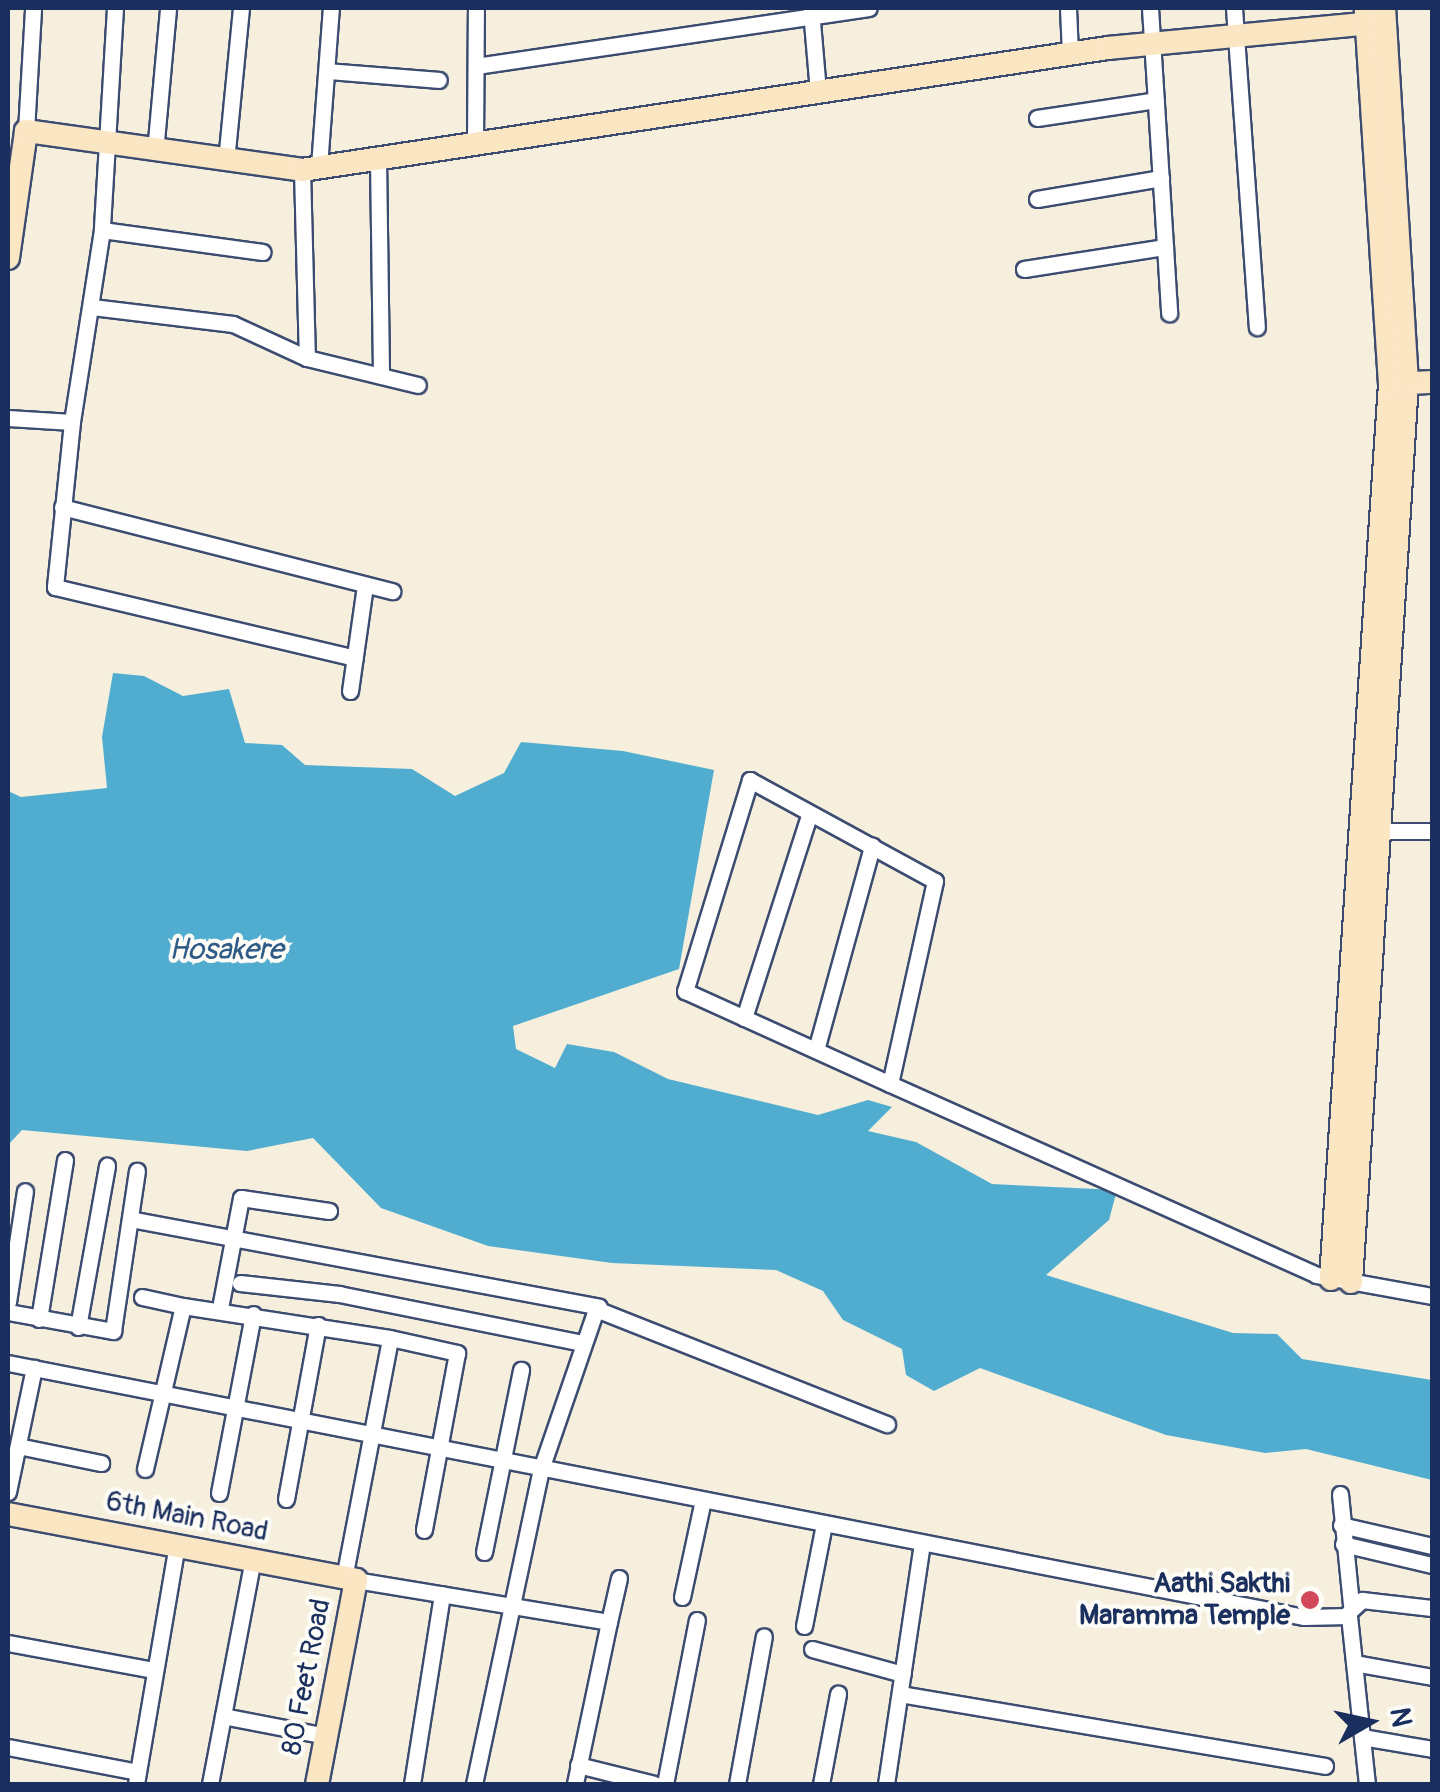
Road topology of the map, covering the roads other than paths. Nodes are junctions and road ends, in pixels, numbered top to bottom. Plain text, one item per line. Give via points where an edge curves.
1 (33, 8) edge
2 (115, 8) edge
3 (168, 8) edge
4 (241, 8) edge
5 (331, 8) edge
6 (476, 8) edge
7 (869, 8) edge
8 (1068, 8) edge
9 (1150, 8) edge
10 (1234, 8) edge
11 (811, 12) edge
12 (1375, 15) edge
13 (1236, 36) junction
14 (1152, 44) junction
15 (1070, 54) junction
16 (476, 66) junction
17 (327, 71) junction
18 (438, 80) dead end
19 (818, 91) junction
20 (1156, 100) junction
21 (1037, 118) dead end
22 (26, 131) junction
23 (475, 142) junction
24 (110, 147) junction
25 (154, 152) junction
26 (378, 158) junction
27 (226, 161) junction
28 (310, 168) junction
29 (1160, 178) junction
30 (1037, 199) dead end
31 (11, 227) edge
32 (102, 230) junction
33 (1165, 248) junction
34 (262, 252) dead end
35 (8, 258) edge
36 (1024, 270) dead end
37 (92, 306) junction
38 (1169, 314) dead end
39 (1257, 327) dead end
40 (307, 358) junction
41 (381, 376) junction
42 (1432, 382) edge
43 (1399, 383) junction
44 (418, 385) dead end
45 (8, 418) edge
46 (72, 422) junction
47 (62, 507) junction
48 (365, 585) junction
49 (392, 591) dead end
50 (354, 658) junction
51 (350, 691) dead end
52 (810, 812) junction
53 (1370, 831) junction
54 (1432, 831) edge
55 (872, 846) junction
56 (744, 1018) junction
57 (816, 1050) junction
58 (890, 1084) junction
59 (64, 1160) dead end
60 (107, 1166) dead end
61 (137, 1171) dead end
62 (25, 1191) dead end
63 (329, 1210) dead end
64 (130, 1220) junction
65 (233, 1236) junction
66 (1341, 1281) junction
67 (240, 1284) dead end
68 (1432, 1296) edge
69 (142, 1297) dead end
70 (8, 1302) edge
71 (183, 1306) junction
72 (599, 1307) junction
73 (220, 1308) junction
74 (8, 1312) edge
75 (252, 1314) junction
76 (39, 1318) junction
77 (318, 1325) junction
78 (78, 1327) junction
79 (390, 1338) junction
80 (583, 1343) junction
81 (8, 1363) edge
82 (34, 1368) junction
83 (521, 1370) dead end
84 (163, 1394) junction
85 (236, 1408) junction
86 (298, 1421) junction
87 (887, 1424) dead end
88 (368, 1434) junction
89 (18, 1446) junction
90 (438, 1448) junction
91 (502, 1461) junction
92 (101, 1463) dead end
93 (541, 1468) junction
94 (146, 1469) dead end
95 (8, 1492) edge
96 (220, 1493) dead end
97 (1340, 1494) dead end
98 (286, 1499) dead end
99 (703, 1500) junction
100 (8, 1514) edge
101 (824, 1524) junction
102 (1341, 1525) junction
103 (424, 1530) dead end
104 (922, 1543) junction
105 (177, 1544) junction
106 (1343, 1544) junction
107 (1432, 1546) edge
108 (484, 1552) dead end
109 (253, 1559) junction
110 (1432, 1565) edge
111 (620, 1578) dead end
112 (350, 1579) junction
113 (442, 1594) junction
114 (682, 1597) dead end
115 (509, 1604) junction
116 (1432, 1608) edge
117 (1350, 1610) junction
118 (696, 1620) dead end
119 (609, 1622) junction
120 (804, 1626) dead end
121 (764, 1636) dead end
122 (8, 1642) edge
123 (812, 1649) dead end
124 (1354, 1663) junction
125 (154, 1670) junction
126 (902, 1674) junction
127 (1432, 1677) edge
128 (838, 1694) dead end
129 (900, 1694) junction
130 (223, 1716) junction
131 (326, 1736) junction
132 (1362, 1737) junction
133 (8, 1747) edge
134 (1432, 1750) edge
135 (578, 1765) junction
136 (1325, 1766) dead end
137 (137, 1778) edge
138 (210, 1784) edge
139 (317, 1784) edge
140 (412, 1784) edge
141 (474, 1784) edge
142 (576, 1784) edge
143 (654, 1784) edge
144 (665, 1784) edge
145 (737, 1784) edge
146 (822, 1784) edge
147 (886, 1784) edge
148 (1367, 1784) edge

1 - 22 street
2 - 24 street
3 - 25 street
4 - 27 street
5 - 17 street
6 - 16 street
7 - 11 street
8 - 15 street
9 - 14 street
10 - 13 street
11 - 16 street
11 - 19 street
12 - 13 street
12 - 43 street
13 - 14 street
13 - 39 street
14 - 15 street
14 - 20 street
15 - 19 street
16 - 23 street
17 - 18 street
17 - 28 street
19 - 23 street
20 - 21 street
20 - 29 street
22 - 24 street
22 - 31 street
23 - 26 street
24 - 25 street
24 - 32 street
25 - 27 street
26 - 28 street
26 - 41 street
27 - 28 street
28 - 40 street
29 - 30 street
29 - 33 street
31 - 35 street
32 - 34 street
32 - 37 street
33 - 36 street
33 - 38 street
37 - 40 street via 234,324
37 - 46 street
40 - 41 street
41 - 44 street
42 - 43 street
43 - 53 street
45 - 46 street
46 - 47 street
47 - 48 street
47 - 50 street via 55,587
48 - 49 street
48 - 50 street
50 - 51 street
52 - 55 street
52 - 56 street
52 - 56 street via 750,780 685,991
53 - 54 street
53 - 66 street
55 - 57 street
55 - 58 street via 935,881
56 - 57 street
57 - 58 street
58 - 66 street
59 - 76 street
60 - 78 street
61 - 64 street
62 - 70 street
63 - 65 street via 242,1198
64 - 65 street
64 - 78 street via 116,1327 106,1333
65 - 72 street
65 - 73 street
66 - 68 street
67 - 80 street via 338,1294
69 - 71 street
71 - 73 street
71 - 84 street
72 - 80 street
72 - 87 street
73 - 75 street
74 - 76 street
75 - 77 street
75 - 85 street
76 - 78 street
77 - 79 street
77 - 86 street
79 - 88 street
79 - 90 street via 457,1353
80 - 93 street
81 - 82 street
82 - 84 street
82 - 89 street
83 - 91 street
84 - 85 street
84 - 94 street
85 - 86 street
85 - 96 street
86 - 88 street
86 - 98 street
88 - 90 street
88 - 112 street
89 - 92 street
89 - 95 street
90 - 91 street
90 - 103 street
91 - 93 street
91 - 108 street
93 - 99 street
93 - 115 street
97 - 102 street
99 - 101 street
99 - 114 street
100 - 105 street, 6th Main Road
101 - 104 street
101 - 120 street
102 - 106 street
102 - 107 street
104 - 117 street via 1304,1617
104 - 126 street
105 - 109 street, 6th Main Road
105 - 125 street
106 - 110 street
106 - 117 street
109 - 112 street, 6th Main Road
109 - 130 street
111 - 119 street
112 - 113 street
112 - 131 street, 80 Feet Road
113 - 115 street
113 - 140 street
115 - 119 street
115 - 141 street
116 - 117 street via 1378,1600
117 - 124 street
118 - 144 street
119 - 135 street
121 - 145 street
122 - 125 street
123 - 126 street
124 - 127 street
124 - 132 street
125 - 137 street
126 - 129 street
128 - 146 street
129 - 136 street
129 - 147 street
130 - 131 street
130 - 138 street
131 - 139 street, 80 Feet Road
132 - 134 street
132 - 148 street
133 - 137 street
135 - 142 street
135 - 143 street

